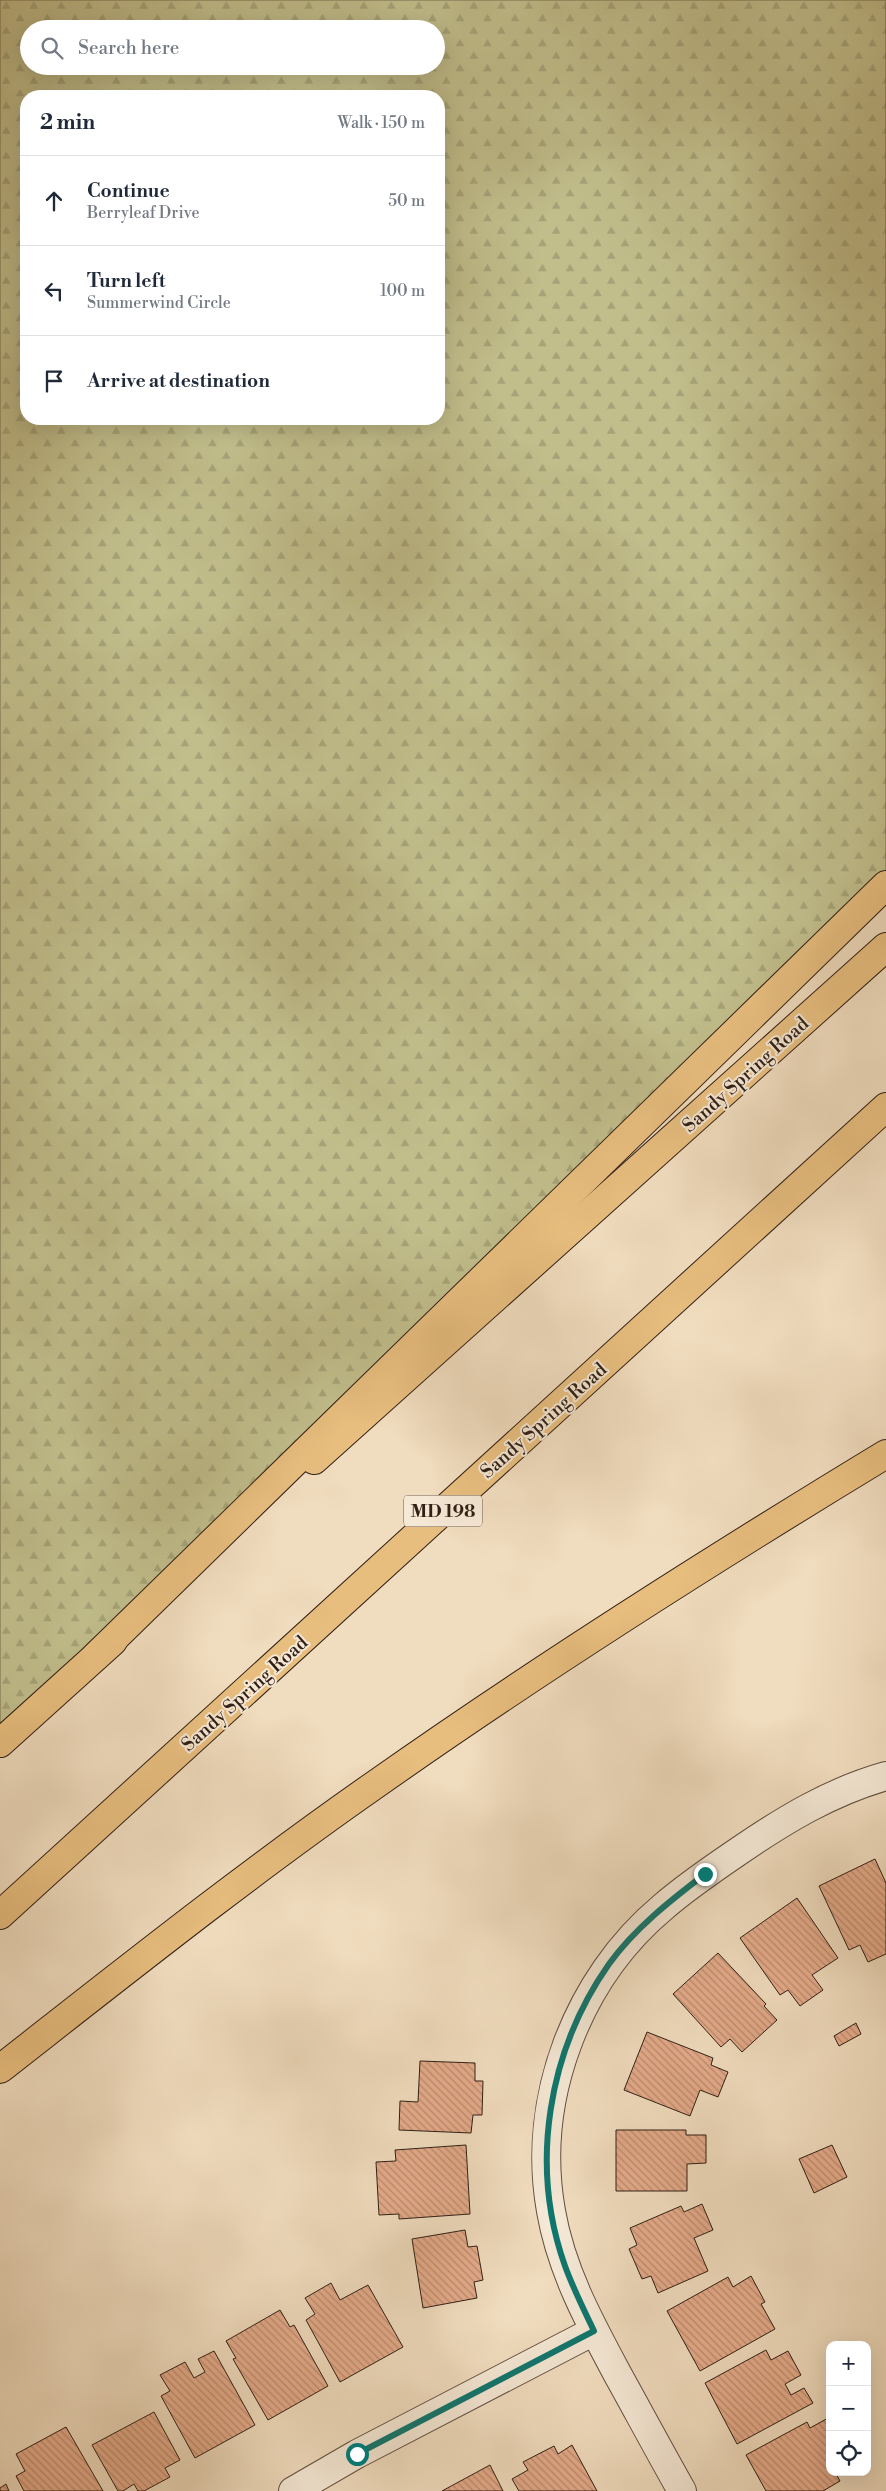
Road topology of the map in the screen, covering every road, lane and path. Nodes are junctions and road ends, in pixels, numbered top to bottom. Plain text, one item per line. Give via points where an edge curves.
1 (886, 885) edge
2 (886, 946) edge
3 (886, 1107) edge
4 (886, 1454) edge
5 (96, 1656) junction
6 (0, 1743) edge
7 (886, 1776) edge
8 (0, 1916) edge
9 (0, 2068) edge
10 (594, 2331) junction
11 (293, 2491) edge
12 (682, 2491) edge

1 - 5 main road
2 - 5 main road, Sandy Spring Road
3 - 8 main road, Sandy Spring Road / MD 198
4 - 9 main road via 715,1558 522,1683 373,1785 182,1926
5 - 6 main road, Sandy Spring Road
7 - 10 street via 802,1810 705,1874 662,1907 639,1930 610,1963 585,2002 558,2070 550,2110 546,2173 551,2211 565,2265
10 - 11 street via 357,2454
10 - 12 street

